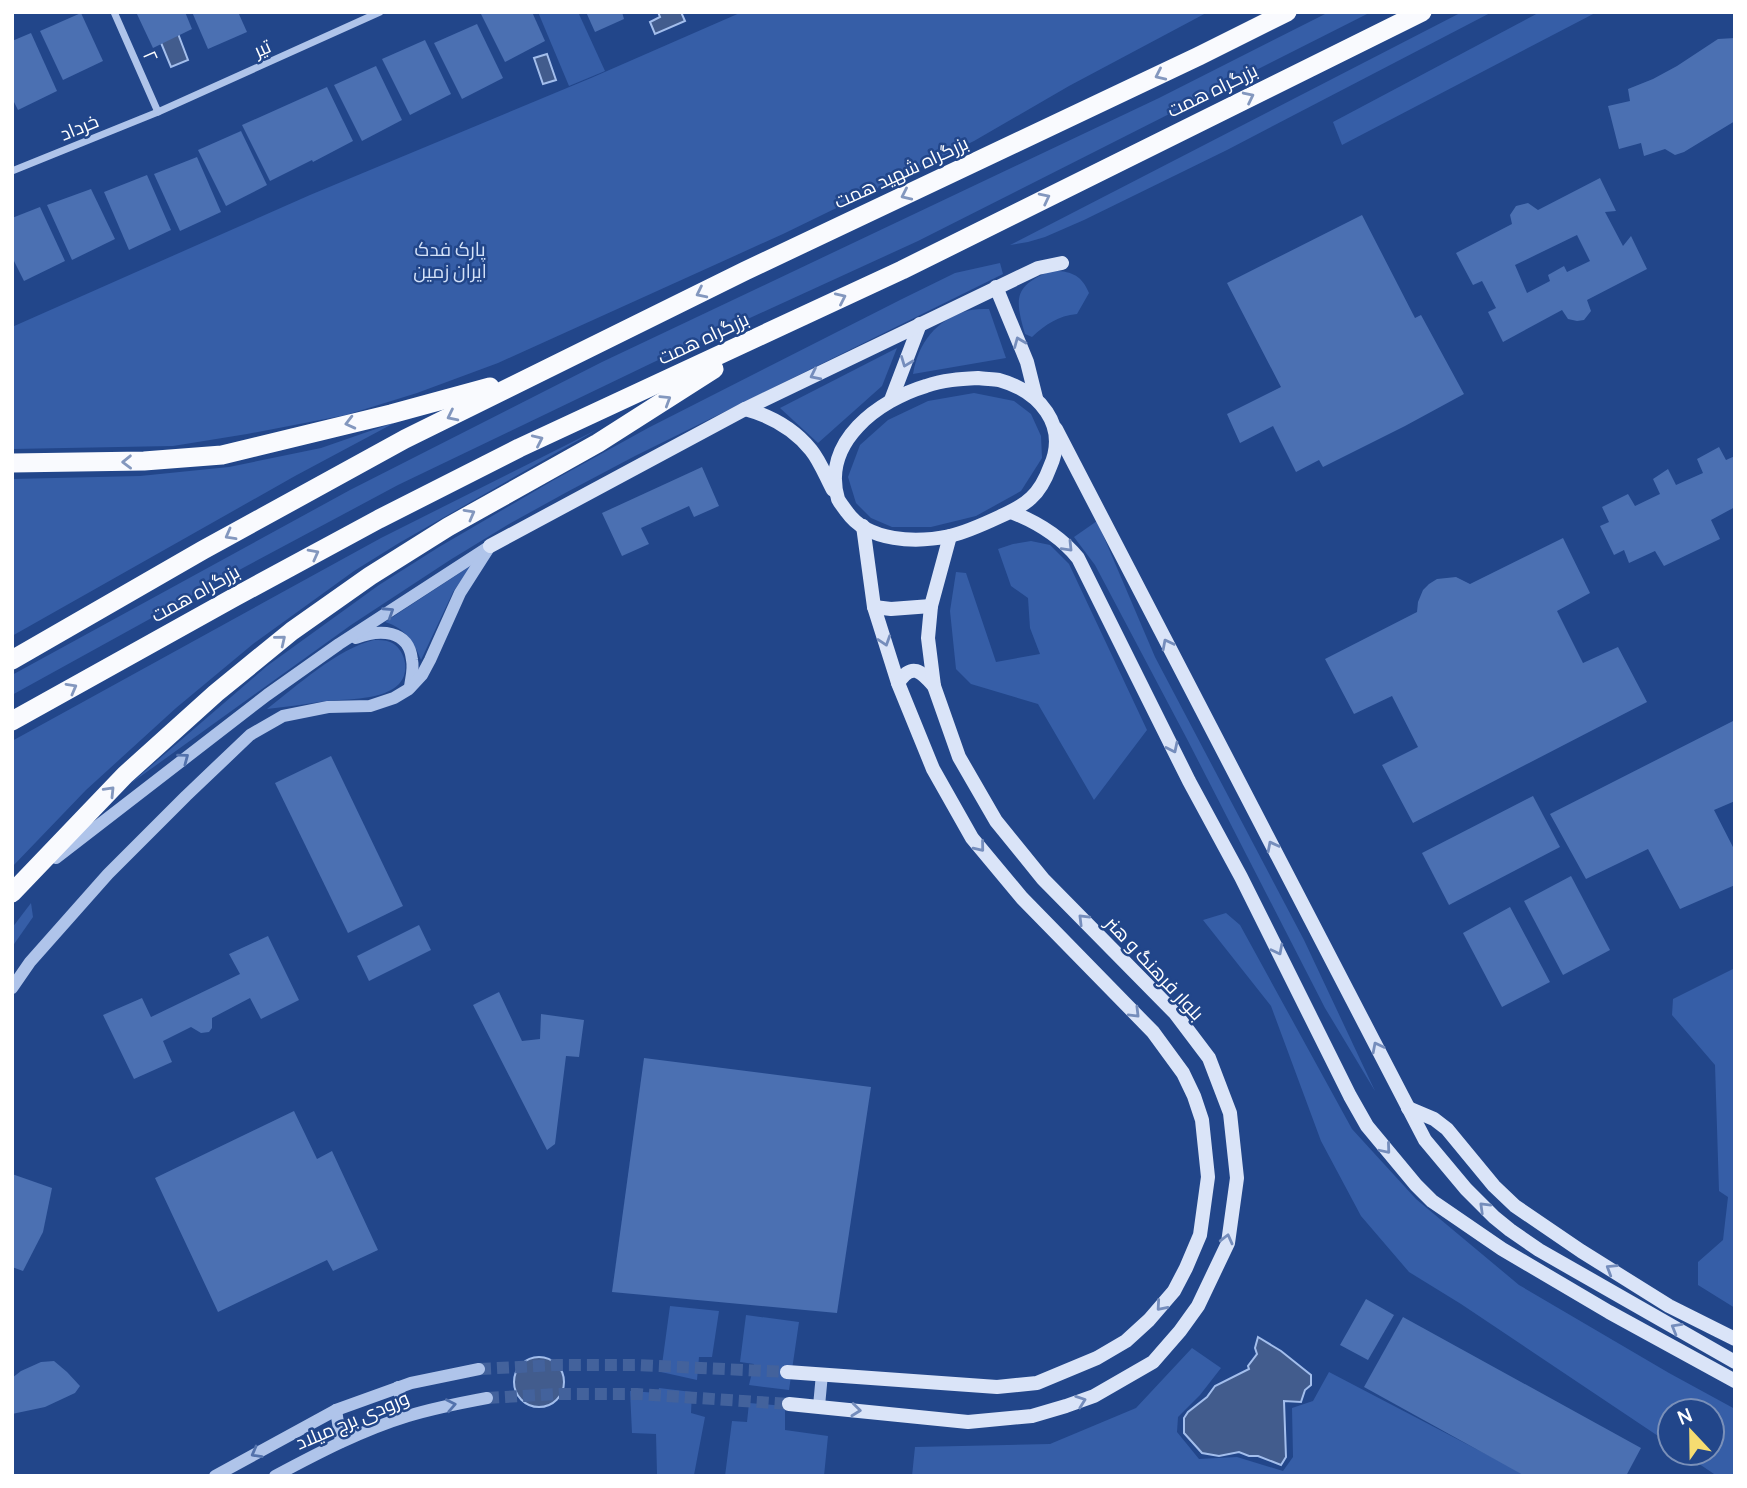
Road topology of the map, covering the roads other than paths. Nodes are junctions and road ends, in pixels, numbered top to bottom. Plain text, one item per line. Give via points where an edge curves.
1 (114, 12) edge
2 (380, 12) edge
3 (1287, 12) edge
4 (1422, 12) edge
5 (158, 112) junction
6 (12, 171) edge
7 (1062, 263) dead end
8 (996, 287) junction
9 (920, 324) junction
10 (780, 328) junction
11 (535, 375) junction
12 (1036, 398) junction
13 (891, 400) junction
14 (745, 410) junction
15 (1056, 429) junction
16 (12, 463) edge
17 (839, 500) junction
18 (1011, 512) junction
19 (863, 526) junction
20 (950, 536) junction
21 (490, 546) junction
22 (931, 606) junction
23 (874, 607) junction
24 (339, 644) junction
25 (12, 660) edge
26 (898, 683) junction
27 (934, 686) junction
28 (409, 689) junction
29 (12, 721) edge
30 (13, 892) edge
31 (12, 988) edge
32 (1408, 1108) junction
33 (1735, 1339) edge
34 (1735, 1362) edge
35 (479, 1369) tunnel mouth
36 (787, 1372) tunnel mouth
37 (822, 1374) junction
38 (1735, 1381) edge
39 (398, 1387) junction
40 (487, 1398) tunnel mouth
41 (789, 1404) tunnel mouth
42 (819, 1406) junction
43 (336, 1410) junction
44 (405, 1416) junction
45 (341, 1442) junction
46 (215, 1476) edge
47 (275, 1476) edge

1 - 5 street, ۲
2 - 5 street, تیر
3 -> 11 highway, بزرگراه شهید همت
10 -> 4 highway, بزرگراه همت
5 - 6 street, خرداد
7 - 8 main road via 1038,268
8 - 9 main road
12 -> 8 main road via 1027,362
9 -> 13 main road
9 -> 14 main road
29 -> 10 highway, بزرگراه همت via 379,519
30 -> 10 highway via 125,775 292,631 448,527 598,443
11 -> 16 highway via 222,455
11 -> 25 highway, بزرگراه همت via 405,439
12 - 13 main road via 999,380 978,378 925,386
12 - 15 main road
13 - 17 main road via 844,442 834,470
14 - 17 main road via 762,414 797,436 813,452
14 - 21 main road
15 - 18 main road via 1053,462 1044,481
32 -> 15 main road
17 - 19 main road
18 - 20 main road
18 -> 38 main road via 1046,529 1078,558 1350,1096 1367,1126 1416,1185 1502,1249
19 - 20 main road via 872,533 898,538
19 - 23 main road
20 - 22 main road, بلوار فرهنگ و هنر
24 -> 21 street
21 - 28 street via 460,593 430,660
22 - 23 main road
22 - 27 main road, بلوار فرهنگ و هنر via 928,638
23 -> 26 main road
24 - 28 street via 377,632 394,633 412,656
30 -> 24 street
26 - 27 main road via 913,670
26 -> 37 main road via 933,769 972,838 1022,898 1153,1032 1184,1073 1202,1119 1208,1177 1200,1235 1174,1291 1126,1341 1097,1358 1037,1382 997,1387
42 -> 27 main road, بلوار فرهنگ و هنر via 968,1422 1032,1416 1094,1396 1153,1362 1198,1306 1228,1243 1237,1178 1230,1113 1209,1058 1175,1013 1043,879 996,821 959,757
28 - 31 street via 370,706 328,707 283,716 250,735 108,874
33 -> 32 main road via 1669,1306 1515,1206 1447,1129
34 -> 32 main road via 1510,1230 1446,1167
35 - 39 street
36 - 37 main road
37 - 42 street
39 - 43 street
39 - 44 street
44 -> 40 street, ورودی برج میلاد
41 - 42 main road, بلوار فرهنگ و هنر
43 - 45 street
43 -> 46 street
44 - 45 street, ورودی برج میلاد
45 - 47 street, ورودی برج میلاد

